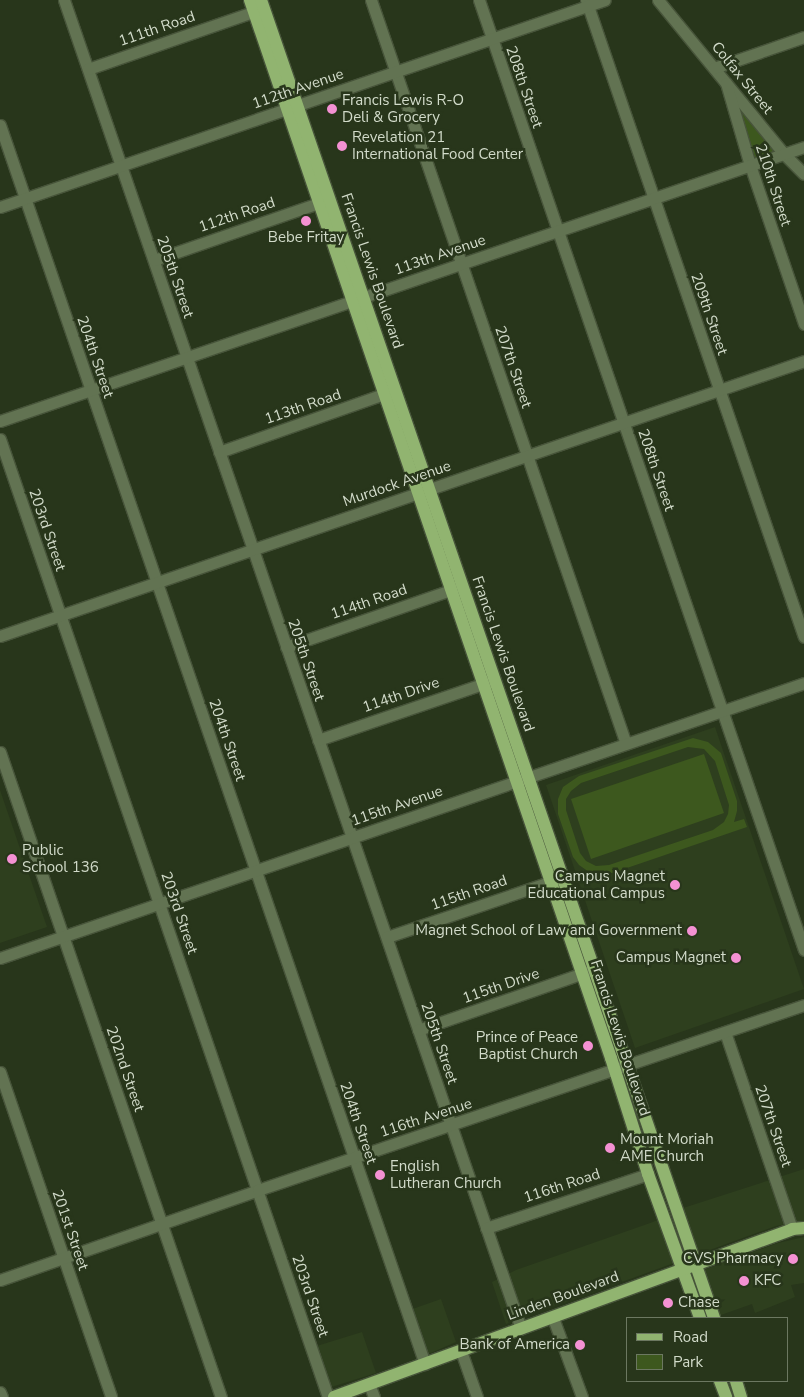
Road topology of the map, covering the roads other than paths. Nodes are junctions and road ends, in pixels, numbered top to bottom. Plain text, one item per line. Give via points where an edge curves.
1 (64, 0) edge
2 (371, 0) edge
3 (479, 0) edge
4 (605, 0) edge
5 (658, 0) edge
6 (587, 3) edge
7 (257, 5) edge
8 (804, 37) edge
9 (492, 39) junction
10 (714, 68) junction
11 (88, 69) junction
12 (396, 72) junction
13 (726, 83) junction
14 (292, 107) junction
15 (0, 125) edge
16 (804, 147) edge
17 (784, 154) junction
18 (750, 165) junction
19 (121, 166) junction
20 (804, 174) edge
21 (25, 198) junction
22 (654, 198) junction
23 (325, 201) junction
24 (0, 207) edge
25 (558, 230) junction
26 (154, 260) junction
27 (461, 263) junction
28 (358, 298) junction
29 (804, 324) edge
30 (187, 358) junction
31 (804, 361) edge
32 (91, 390) junction
33 (720, 390) junction
34 (390, 392) junction
35 (0, 421) edge
36 (624, 423) junction
37 (0, 439) edge
38 (219, 452) junction
39 (528, 456) junction
40 (424, 491) junction
41 (253, 550) junction
42 (157, 582) junction
43 (457, 588) junction
44 (61, 615) junction
45 (0, 636) edge
46 (804, 638) edge
47 (286, 647) junction
48 (488, 682) junction
49 (804, 683) edge
50 (722, 711) junction
51 (318, 740) junction
52 (626, 744) junction
53 (0, 752) edge
54 (522, 780) junction
55 (352, 838) junction
56 (256, 870) junction
57 (556, 880) junction
58 (159, 904) junction
59 (64, 936) junction
60 (387, 937) junction
61 (804, 950) edge
62 (0, 958) edge
63 (588, 972) junction
64 (804, 1005) edge
65 (418, 1030) junction
66 (725, 1032) junction
67 (620, 1067) junction
68 (0, 1072) edge
69 (451, 1126) junction
70 (354, 1158) junction
71 (648, 1174) junction
72 (258, 1190) junction
73 (162, 1224) junction
74 (486, 1228) junction
75 (798, 1229) edge
76 (64, 1258) junction
77 (697, 1264) junction
78 (682, 1269) junction
79 (0, 1280) edge
80 (700, 1317) edge
81 (714, 1317) edge
82 (553, 1318) junction
83 (521, 1329) junction
84 (461, 1351) junction
85 (425, 1364) junction
86 (720, 1382) edge
87 (736, 1382) edge
88 (369, 1384) junction
89 (0, 1392) edge
90 (2, 1397) edge
91 (111, 1397) edge
92 (221, 1397) edge
93 (328, 1397) edge
94 (334, 1397) edge
95 (374, 1397) edge
96 (477, 1397) edge
97 (582, 1397) edge
98 (726, 1397) edge
99 (741, 1397) edge

1 - 11 street, 205th Street
2 - 12 street, 207th Street
3 - 9 street, 208th Street
4 - 6 street, 112th Avenue
5 - 10 street, Colfax Street
6 - 9 street, 112th Avenue
6 - 22 street, 209th Street
7 - 11 street, 111th Road
7 - 14 main road, Francis Lewis Boulevard
8 - 10 street
9 - 12 street, 112th Avenue
9 - 25 street, 208th Street
10 - 13 street, Colfax Street
11 - 19 street, 205th Street
12 - 14 street, 112th Avenue
12 - 27 street, 207th Street
13 - 17 street, Colfax Street
13 - 18 street, 210th Street
14 - 19 street, 112th Avenue
14 - 23 main road, Francis Lewis Boulevard
15 - 21 street, 204th Street
16 - 17 street, 113th Avenue
17 - 18 street, 113th Avenue
17 - 20 street, Colfax Street
18 - 22 street, 113th Avenue
18 - 29 street, 210th Street
19 - 21 street, 112th Avenue
19 - 26 street, 205th Street
21 - 24 street, 112th Avenue
21 - 32 street, 204th Street
22 - 25 street, 113th Avenue
22 - 33 street, 209th Street
23 - 26 street, 112th Road
23 - 28 main road, Francis Lewis Boulevard
25 - 27 street, 113th Avenue
25 - 36 street, 208th Street
26 - 30 street, 205th Street
27 - 28 street, 113th Avenue
27 - 39 street, 207th Street
28 - 30 street, 113th Avenue
28 - 34 main road, Francis Lewis Boulevard
30 - 32 street, 113th Avenue
30 - 38 street, 205th Street
31 - 33 street, Murdock Avenue
32 - 35 street, 113th Avenue
32 - 42 street, 204th Street
33 - 36 street, Murdock Avenue
33 - 46 street, 209th Street
34 - 38 street, 113th Road
34 - 40 main road, Francis Lewis Boulevard
36 - 39 street, Murdock Avenue
36 - 50 street, 208th Street
37 - 44 street, 203rd Street
38 - 41 street, 205th Street
39 - 40 street, Murdock Avenue
39 - 52 street, 207th Street
40 - 41 street, Murdock Avenue
40 - 43 main road, Francis Lewis Boulevard
41 - 42 street, Murdock Avenue
41 - 47 street, 205th Street
42 - 44 street, Murdock Avenue
42 - 56 street, 204th Street
43 - 47 street, 114th Road
43 - 48 main road, Francis Lewis Boulevard
44 - 45 street, Murdock Avenue
44 - 58 street, 203rd Street
47 - 51 street, 205th Street
48 - 51 street, 114th Drive
48 - 54 main road, Francis Lewis Boulevard
49 - 50 street, 115th Avenue
50 - 52 street, 115th Avenue
50 - 61 street, 208th Street
51 - 55 street, 205th Street
52 - 54 street, 115th Avenue
53 - 59 street, 202nd Street
54 - 55 street, 115th Avenue
54 - 57 main road, Francis Lewis Boulevard
55 - 56 street, 115th Avenue
55 - 60 street, 205th Street
56 - 58 street, 115th Avenue
56 - 70 street, 204th Street
57 - 60 street, 115th Road
57 - 63 main road, Francis Lewis Boulevard
58 - 59 street, 115th Avenue
58 - 72 street, 203rd Street
59 - 62 street, 115th Avenue
59 - 73 street, 202nd Street
60 - 65 street, 205th Street
63 - 65 street, 115th Drive
63 - 67 main road, Francis Lewis Boulevard
64 - 66 street, 116th Avenue
65 - 69 street, 205th Street
66 - 67 street, 116th Avenue
66 - 75 street, 207th Street
67 - 69 street, 116th Avenue
67 - 71 main road, Francis Lewis Boulevard
67 - 77 main road, Francis Lewis Boulevard
68 - 76 street, 201st Street
69 - 70 street, 116th Avenue
69 - 74 street, 205th Street
70 - 72 street, 116th Avenue
70 - 85 street, 204th Street
71 - 74 street, 116th Road
71 - 78 main road, Francis Lewis Boulevard
72 - 73 street, 116th Avenue
72 - 93 street, 203rd Street
73 - 76 street, 116th Avenue
73 - 92 street, 202nd Street
74 - 83 street, 205th Street
75 - 77 main road, Linden Boulevard
76 - 79 street, 116th Avenue
76 - 91 street, 201st Street
77 - 78 main road, Linden Boulevard
77 - 81 main road, Francis Lewis Boulevard
78 - 80 main road, Francis Lewis Boulevard
78 - 82 main road, Linden Boulevard
82 - 83 main road, Linden Boulevard
82 - 97 street
83 - 84 main road, Linden Boulevard
84 - 85 main road, Linden Boulevard
84 - 96 street
85 - 88 main road, Linden Boulevard
86 - 98 main road
87 - 99 main road
88 - 94 main road, Linden Boulevard
88 - 95 street
89 - 90 street

